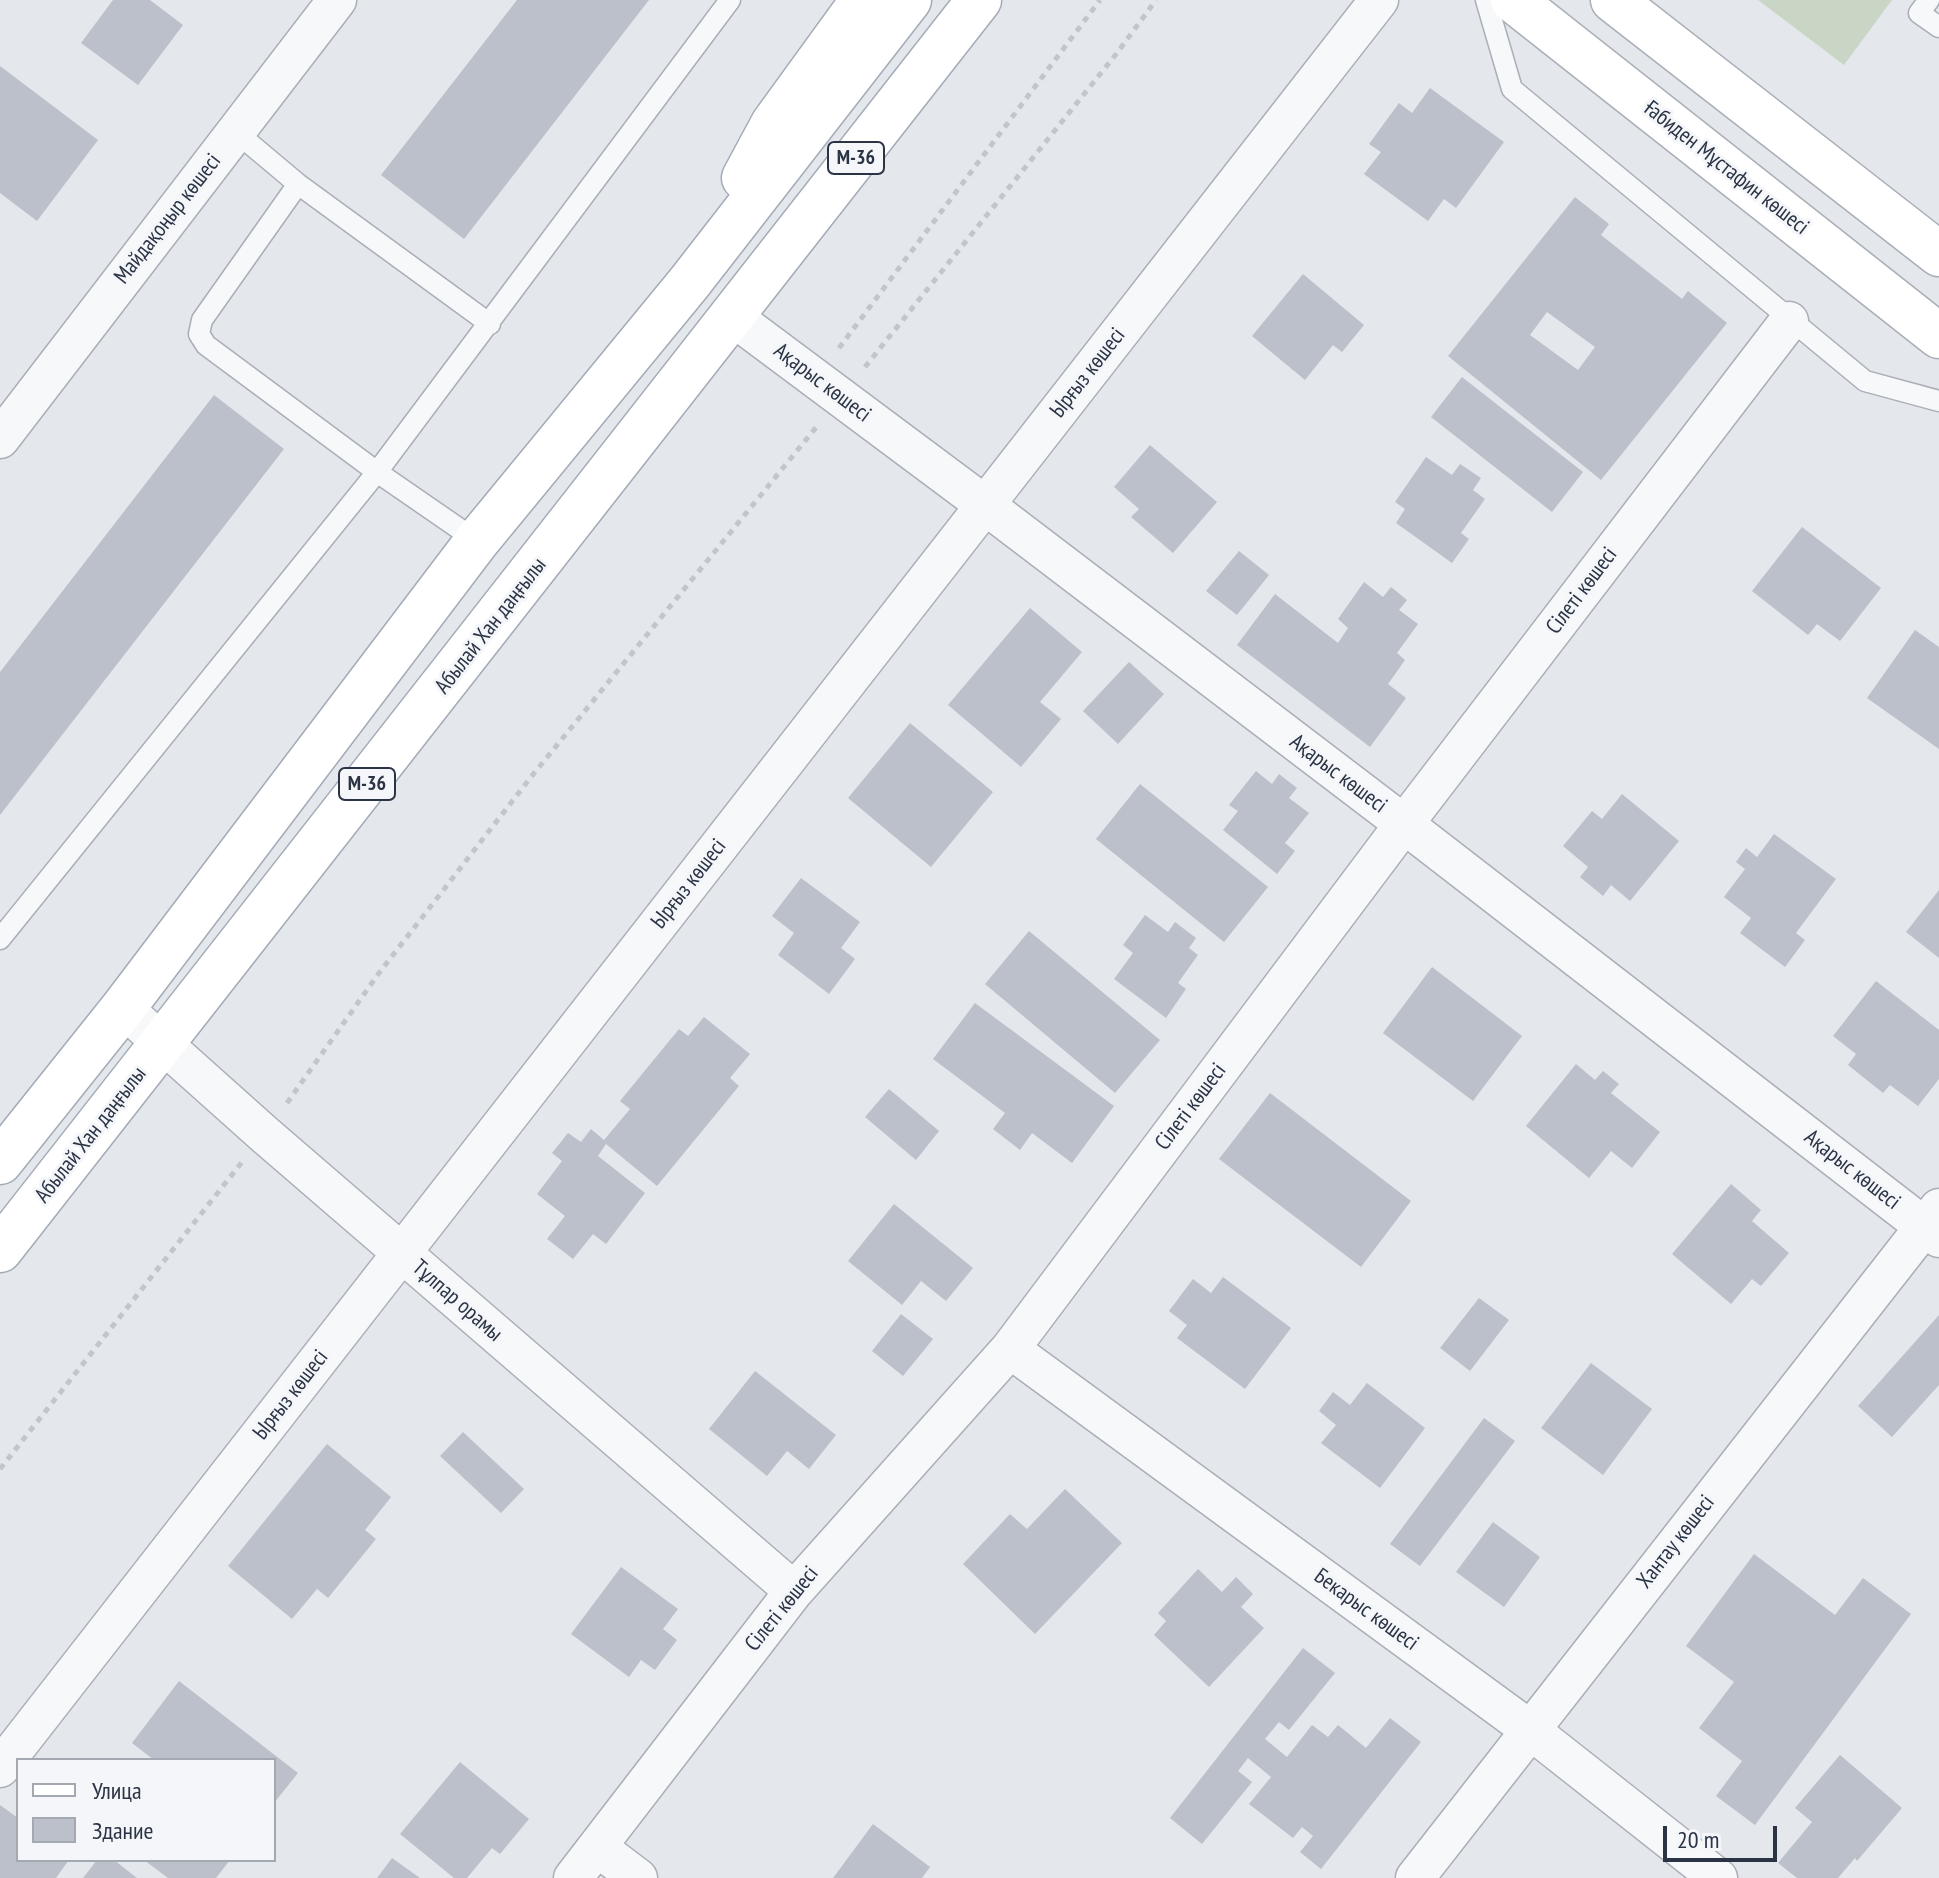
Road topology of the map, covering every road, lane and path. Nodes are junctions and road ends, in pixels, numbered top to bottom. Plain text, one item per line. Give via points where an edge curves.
1 (337, 0) edge
2 (730, 0) edge
3 (863, 0) edge
4 (909, 0) edge
5 (979, 0) edge
6 (1100, 0) edge
7 (1156, 0) edge
8 (1379, 0) edge
9 (1486, 0) edge
10 (1513, 0) edge
11 (1613, 0) edge
12 (1929, 0) edge
13 (1939, 27) edge
14 (236, 132) junction
15 (298, 184) junction
16 (1930, 241) edge
17 (689, 283) junction
18 (733, 317) junction
19 (1789, 321) junction
20 (490, 324) junction
21 (1939, 336) edge
22 (828, 388) junction
23 (1939, 401) edge
24 (0, 439) edge
25 (377, 472) junction
26 (985, 505) junction
27 (477, 541) junction
28 (1404, 824) junction
29 (0, 939) edge
30 (123, 1008) junction
31 (162, 1045) junction
32 (264, 1134) junction
33 (0, 1162) edge
34 (1934, 1224) edge
35 (0, 1250) edge
36 (401, 1253) junction
37 (1010, 1349) junction
38 (0, 1469) edge
39 (794, 1591) junction
40 (1529, 1729) junction
41 (0, 1768) edge
42 (597, 1847) junction
43 (573, 1878) edge
44 (638, 1878) edge
45 (1415, 1878) edge
46 (1718, 1878) edge

1 - 14 street, Майдақоңыр көшесі
2 - 20 lane
3 - 17 main road via 773,124
4 - 17 main road, M-36
5 - 18 main road, Абылай Хан даңғылы / M-36
6 - 22 path
7 - 22 path via 1117,53
8 - 26 street, Ырғыз көшесі
9 - 19 lane via 1512,89
10 - 21 main road, Ғабиден Мұстафин көшесі
11 - 16 main road
12 - 13 lane via 1919,13
14 - 15 lane
14 - 24 street, Майдақоңыр көшесі
15 - 20 lane
15 - 25 lane via 202,320 199,334 206,345
17 - 27 main road, M-36
18 - 22 street, Ақарыс көшесі
18 - 31 main road, Абылай Хан даңғылы / M-36
19 - 23 lane via 1865,381
19 - 28 street, Сілеті көшесі
20 - 25 lane
22 - 26 street, Ақарыс көшесі
22 - 32 path via 379,973
25 - 27 lane
25 - 29 lane
26 - 28 street, Ақарыс көшесі
26 - 36 street, Ырғыз көшесі
27 - 30 main road, M-36
28 - 34 street, Ақарыс көшесі
28 - 37 street, Сілеті көшесі
30 - 31 street, Тұлпар орамы
30 - 33 main road, M-36
31 - 32 street, Тұлпар орамы
31 - 35 main road, Абылай Хан даңғылы / M-36
32 - 36 street, Тұлпар орамы
32 - 38 path
34 - 40 street, Хантау көшесі
36 - 39 street, Тұлпар орамы
36 - 41 street, Ырғыз көшесі
37 - 39 street, Сілеті көшесі
37 - 40 street, Бекарыс көшесі
39 - 42 street, Сілеті көшесі
40 - 45 street, Хантау көшесі
40 - 46 street, Бекарыс көшесі
42 - 43 street, Сілеті көшесі
42 - 44 street

